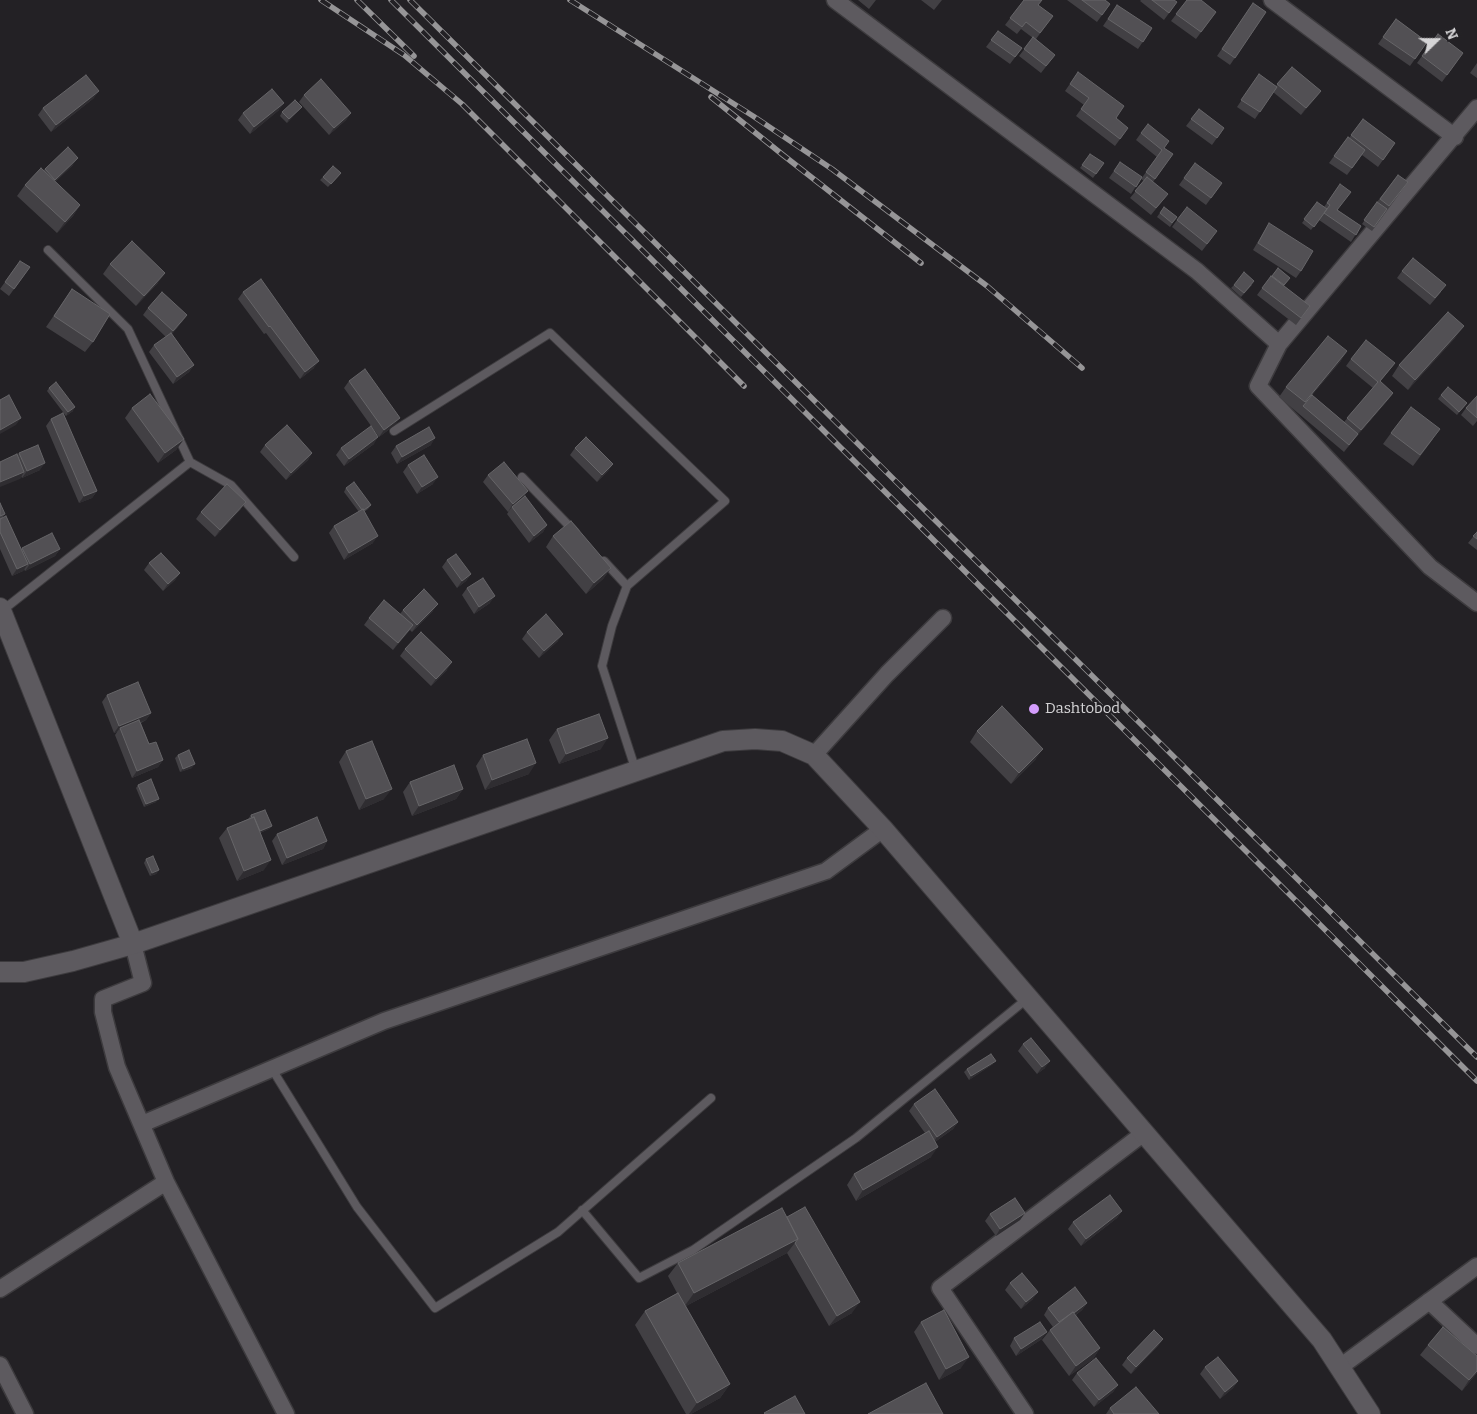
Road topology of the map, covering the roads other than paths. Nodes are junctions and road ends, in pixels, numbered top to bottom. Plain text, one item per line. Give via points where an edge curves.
1 (835, 0) edge
2 (1272, 0) edge
3 (1477, 108) edge
4 (1455, 137) junction
5 (48, 250) dead end
6 (1279, 344) junction
7 (394, 431) edge
8 (190, 462) junction
9 (522, 477) dead end
10 (581, 538) edge
11 (594, 552) edge
12 (294, 558) dead end
13 (627, 586) junction
14 (1477, 603) edge
15 (1, 610) edge
16 (943, 618) dead end
17 (6, 640) edge
18 (814, 755) junction
19 (636, 771) junction
20 (883, 829) junction
21 (132, 944) junction
22 (0, 972) edge
23 (1028, 998) junction
24 (272, 1069) junction
25 (711, 1098) dead end
26 (142, 1124) junction
27 (1144, 1134) junction
28 (166, 1182) junction
29 (582, 1210) junction
30 (1477, 1266) edge
31 (0, 1288) edge
32 (1430, 1301) junction
33 (1477, 1346) edge
34 (0, 1365) edge
35 (1340, 1367) junction
36 (24, 1414) edge
37 (286, 1414) edge
38 (1025, 1414) edge
39 (1370, 1414) edge

1 - 6 street via 1197,271
2 - 4 street
3 - 4 street
4 - 6 street
5 - 8 lane via 128,329
6 - 14 street via 1258,386 1430,567
7 - 13 lane via 550,333 725,501
8 - 12 lane via 231,485
8 - 15 lane
9 - 10 lane
11 - 13 lane
13 - 19 lane via 602,666
15 - 17 street
16 - 18 street
17 - 21 street
18 - 19 street via 782,741 723,741
18 - 20 street
19 - 21 street
20 - 23 street
20 - 24 street via 826,872 384,1021
21 - 22 street via 24,972
21 - 26 street via 144,983 103,999 103,1012 117,1067
23 - 27 street
23 - 29 lane via 856,1138 693,1250 639,1278
24 - 26 street
24 - 29 lane via 357,1207 435,1308 558,1232
25 - 29 lane
26 - 28 street
27 - 35 street via 1322,1340
27 - 38 street via 940,1288
28 - 31 street
28 - 37 street
30 - 32 street
32 - 33 street
32 - 35 street
34 - 36 street
35 - 39 street

